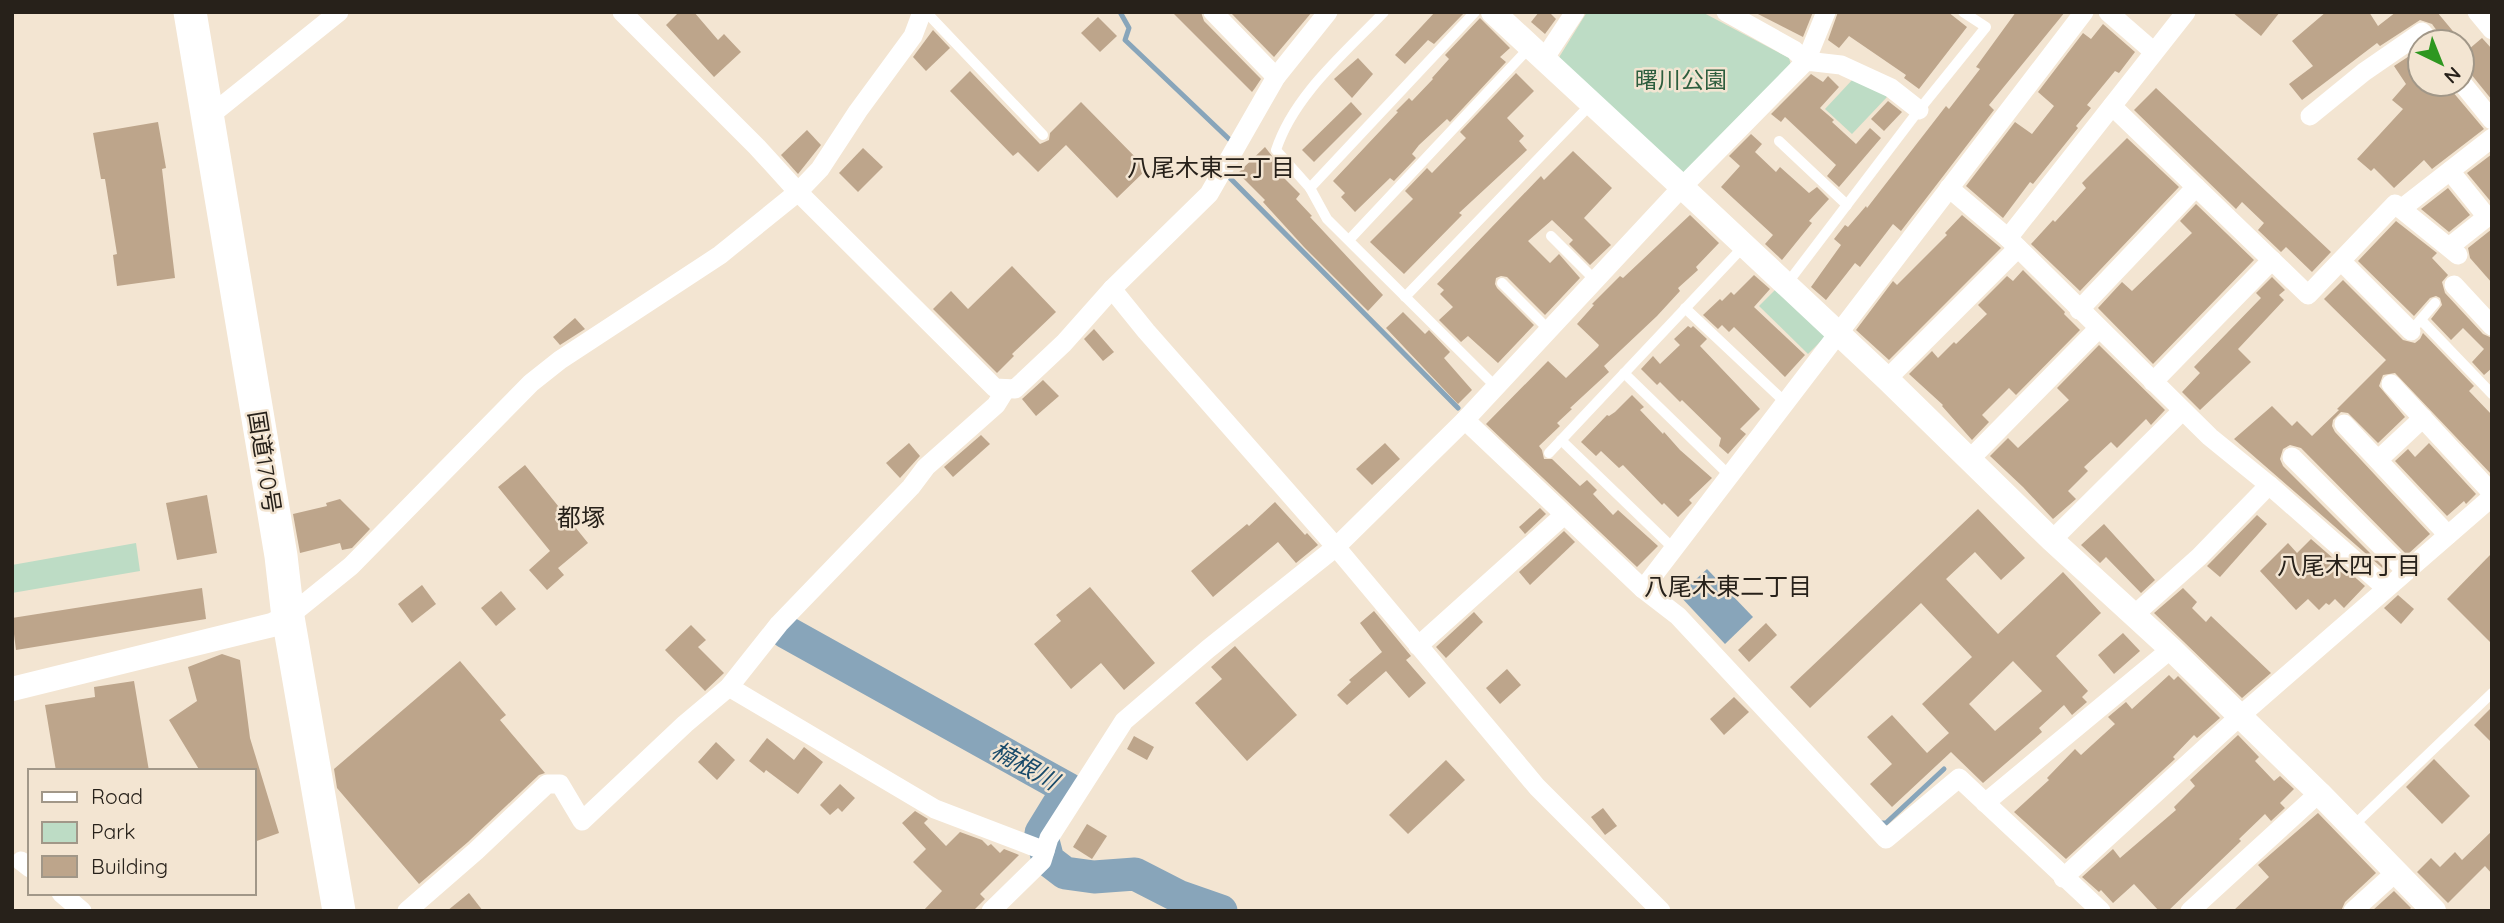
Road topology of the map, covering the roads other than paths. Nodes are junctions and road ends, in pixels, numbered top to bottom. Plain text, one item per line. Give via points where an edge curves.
1 (170, 12) edge
2 (190, 12) edge
3 (339, 12) edge
4 (622, 12) edge
5 (924, 12) edge
6 (1213, 12) edge
7 (1328, 12) edge
8 (1384, 12) edge
9 (1475, 12) edge
10 (1493, 12) edge
11 (1575, 12) edge
12 (1726, 12) edge
13 (1826, 12) edge
14 (1963, 12) edge
15 (2084, 12) edge
16 (2108, 12) edge
17 (2186, 12) edge
18 (2477, 12) edge
19 (2492, 30) edge
20 (2406, 44) edge
21 (2154, 52) junction
22 (1537, 53) junction
23 (1806, 61) junction
24 (1276, 77) junction
25 (2474, 98) edge
26 (1592, 103) junction
27 (2112, 106) junction
28 (1919, 110) junction
29 (2310, 116) dead end
30 (207, 118) junction
31 (2492, 120) edge
32 (1043, 135) dead end
33 (2492, 138) edge
34 (1779, 142) dead end
35 (2450, 171) junction
36 (1682, 187) junction
37 (2196, 187) junction
38 (1310, 188) junction
39 (1949, 188) junction
40 (798, 192) junction
41 (1847, 205) junction
42 (2401, 209) junction
43 (1551, 236) dead end
44 (1349, 240) junction
45 (2013, 243) junction
46 (1744, 246) junction
47 (2272, 260) junction
48 (2341, 261) junction
49 (1595, 280) junction
50 (1502, 283) dead end
51 (1785, 285) junction
52 (2454, 285) dead end
53 (1112, 289) junction
54 (1405, 297) junction
55 (2435, 303) dead end
56 (1685, 308) junction
57 (2079, 310) junction
58 (2492, 326) edge
59 (2414, 328) junction
60 (2098, 329) junction
61 (1549, 330) junction
62 (1838, 335) junction
63 (1624, 373) junction
64 (1887, 379) junction
65 (2153, 382) junction
66 (2391, 384) dead end
67 (1496, 387) junction
68 (1006, 389) junction
69 (2492, 394) edge
70 (1786, 403) junction
71 (2182, 411) junction
72 (2423, 418) junction
73 (1465, 420) junction
74 (2344, 424) dead end
75 (1561, 440) junction
76 (1549, 453) dead end
77 (2292, 457) dead end
78 (1970, 458) junction
79 (2378, 460) junction
80 (1730, 476) junction
81 (2269, 485) junction
82 (2492, 495) edge
83 (1564, 515) junction
84 (2448, 535) junction
85 (2052, 540) junction
86 (1336, 547) junction
87 (1674, 549) junction
88 (2406, 571) junction
89 (2386, 588) junction
90 (1643, 589) junction
91 (2134, 615) junction
92 (280, 621) junction
93 (1418, 646) junction
94 (2171, 649) junction
95 (729, 687) junction
96 (12, 689) edge
97 (2492, 693) edge
98 (2240, 716) junction
99 (2319, 793) junction
100 (1985, 803) junction
101 (2352, 827) junction
102 (1045, 851) junction
103 (2396, 872) junction
104 (2063, 878) junction
105 (63, 895) edge
106 (82, 911) edge
107 (319, 911) edge
108 (339, 911) edge
109 (407, 911) edge
110 (991, 911) edge
111 (1661, 911) edge
112 (2101, 911) edge
113 (2190, 911) edge
114 (2353, 911) edge
115 (2434, 911) edge

1 - 92 highway, 国道170号
2 - 30 highway, 国道170号
3 - 30 street
4 - 40 street
5 - 32 lane
5 - 40 street via 913,36 820,169
6 - 24 street
7 - 24 street
8 - 38 lane via 1310,89 1282,133 1276,150
9 - 38 lane
10 - 22 street
11 - 22 street
12 - 23 street
13 - 23 street
14 - 28 lane via 1986,27
15 - 39 street
16 - 21 street
17 - 21 street
18 - 19 street
20 - 29 street
21 - 27 street
22 - 26 street
22 - 44 lane
23 - 28 street via 1841,65 1891,88
23 - 36 street
24 - 53 street via 1209,194
25 - 31 street
26 - 36 street
26 - 54 lane
27 - 37 street
27 - 45 street
28 - 41 lane
30 - 92 highway, 国道170号 via 281,556
33 - 35 street
34 - 41 lane
35 - 42 street
35 - 42 street via 2487,218 2454,251
36 - 46 street
36 - 49 street
37 - 47 street
37 - 57 street
38 - 44 lane via 1327,219
39 - 45 street
39 - 62 street
40 - 68 street via 995,388
40 - 92 street via 720,255 531,383 351,566
41 - 51 lane
42 - 48 street via 2395,204
43 - 49 lane
44 - 54 lane
45 - 57 street
45 - 64 street
46 - 51 street
46 - 56 lane
47 - 48 street via 2308,295
47 - 65 street
48 - 59 street
49 - 61 street
50 - 61 lane
51 - 62 street
52 - 58 street
53 - 68 street via 1064,343 1015,389
53 - 86 street
54 - 67 lane
55 - 59 lane
56 - 63 lane
56 - 70 lane
57 - 60 street
59 - 69 lane
60 - 65 street
60 - 78 street
61 - 67 street
62 - 64 street
62 - 70 street
63 - 75 lane
63 - 80 lane
64 - 78 street
65 - 71 street
66 - 72 street
67 - 73 street
68 - 95 street via 996,405 926,467 779,624
70 - 80 street
71 - 81 street
71 - 85 street
72 - 79 street
72 - 82 street
73 - 83 street
73 - 86 street
74 - 79 street
75 - 76 lane
75 - 87 lane
77 - 88 street
78 - 85 street
79 - 84 street
80 - 87 street
81 - 89 street
81 - 91 street
82 - 84 street
83 - 90 street
83 - 93 street
84 - 88 street
85 - 91 street
86 - 93 street
86 - 102 street via 1124,721
87 - 90 street
88 - 89 street
89 - 98 street
90 - 100 street via 1678,616 1886,839 1959,778
91 - 94 street
92 - 96 street
92 - 107 highway, 国道170号
92 - 108 highway, 国道170号
93 - 111 street via 1537,787
94 - 98 street
94 - 100 street
95 - 102 street via 935,809
95 - 109 street via 583,821 560,784 547,784
97 - 101 lane
98 - 99 street
98 - 104 street
99 - 101 street
99 - 113 street
100 - 104 street
101 - 103 street
102 - 110 street via 1042,861
103 - 114 street
103 - 115 street
104 - 112 street
105 - 106 street

